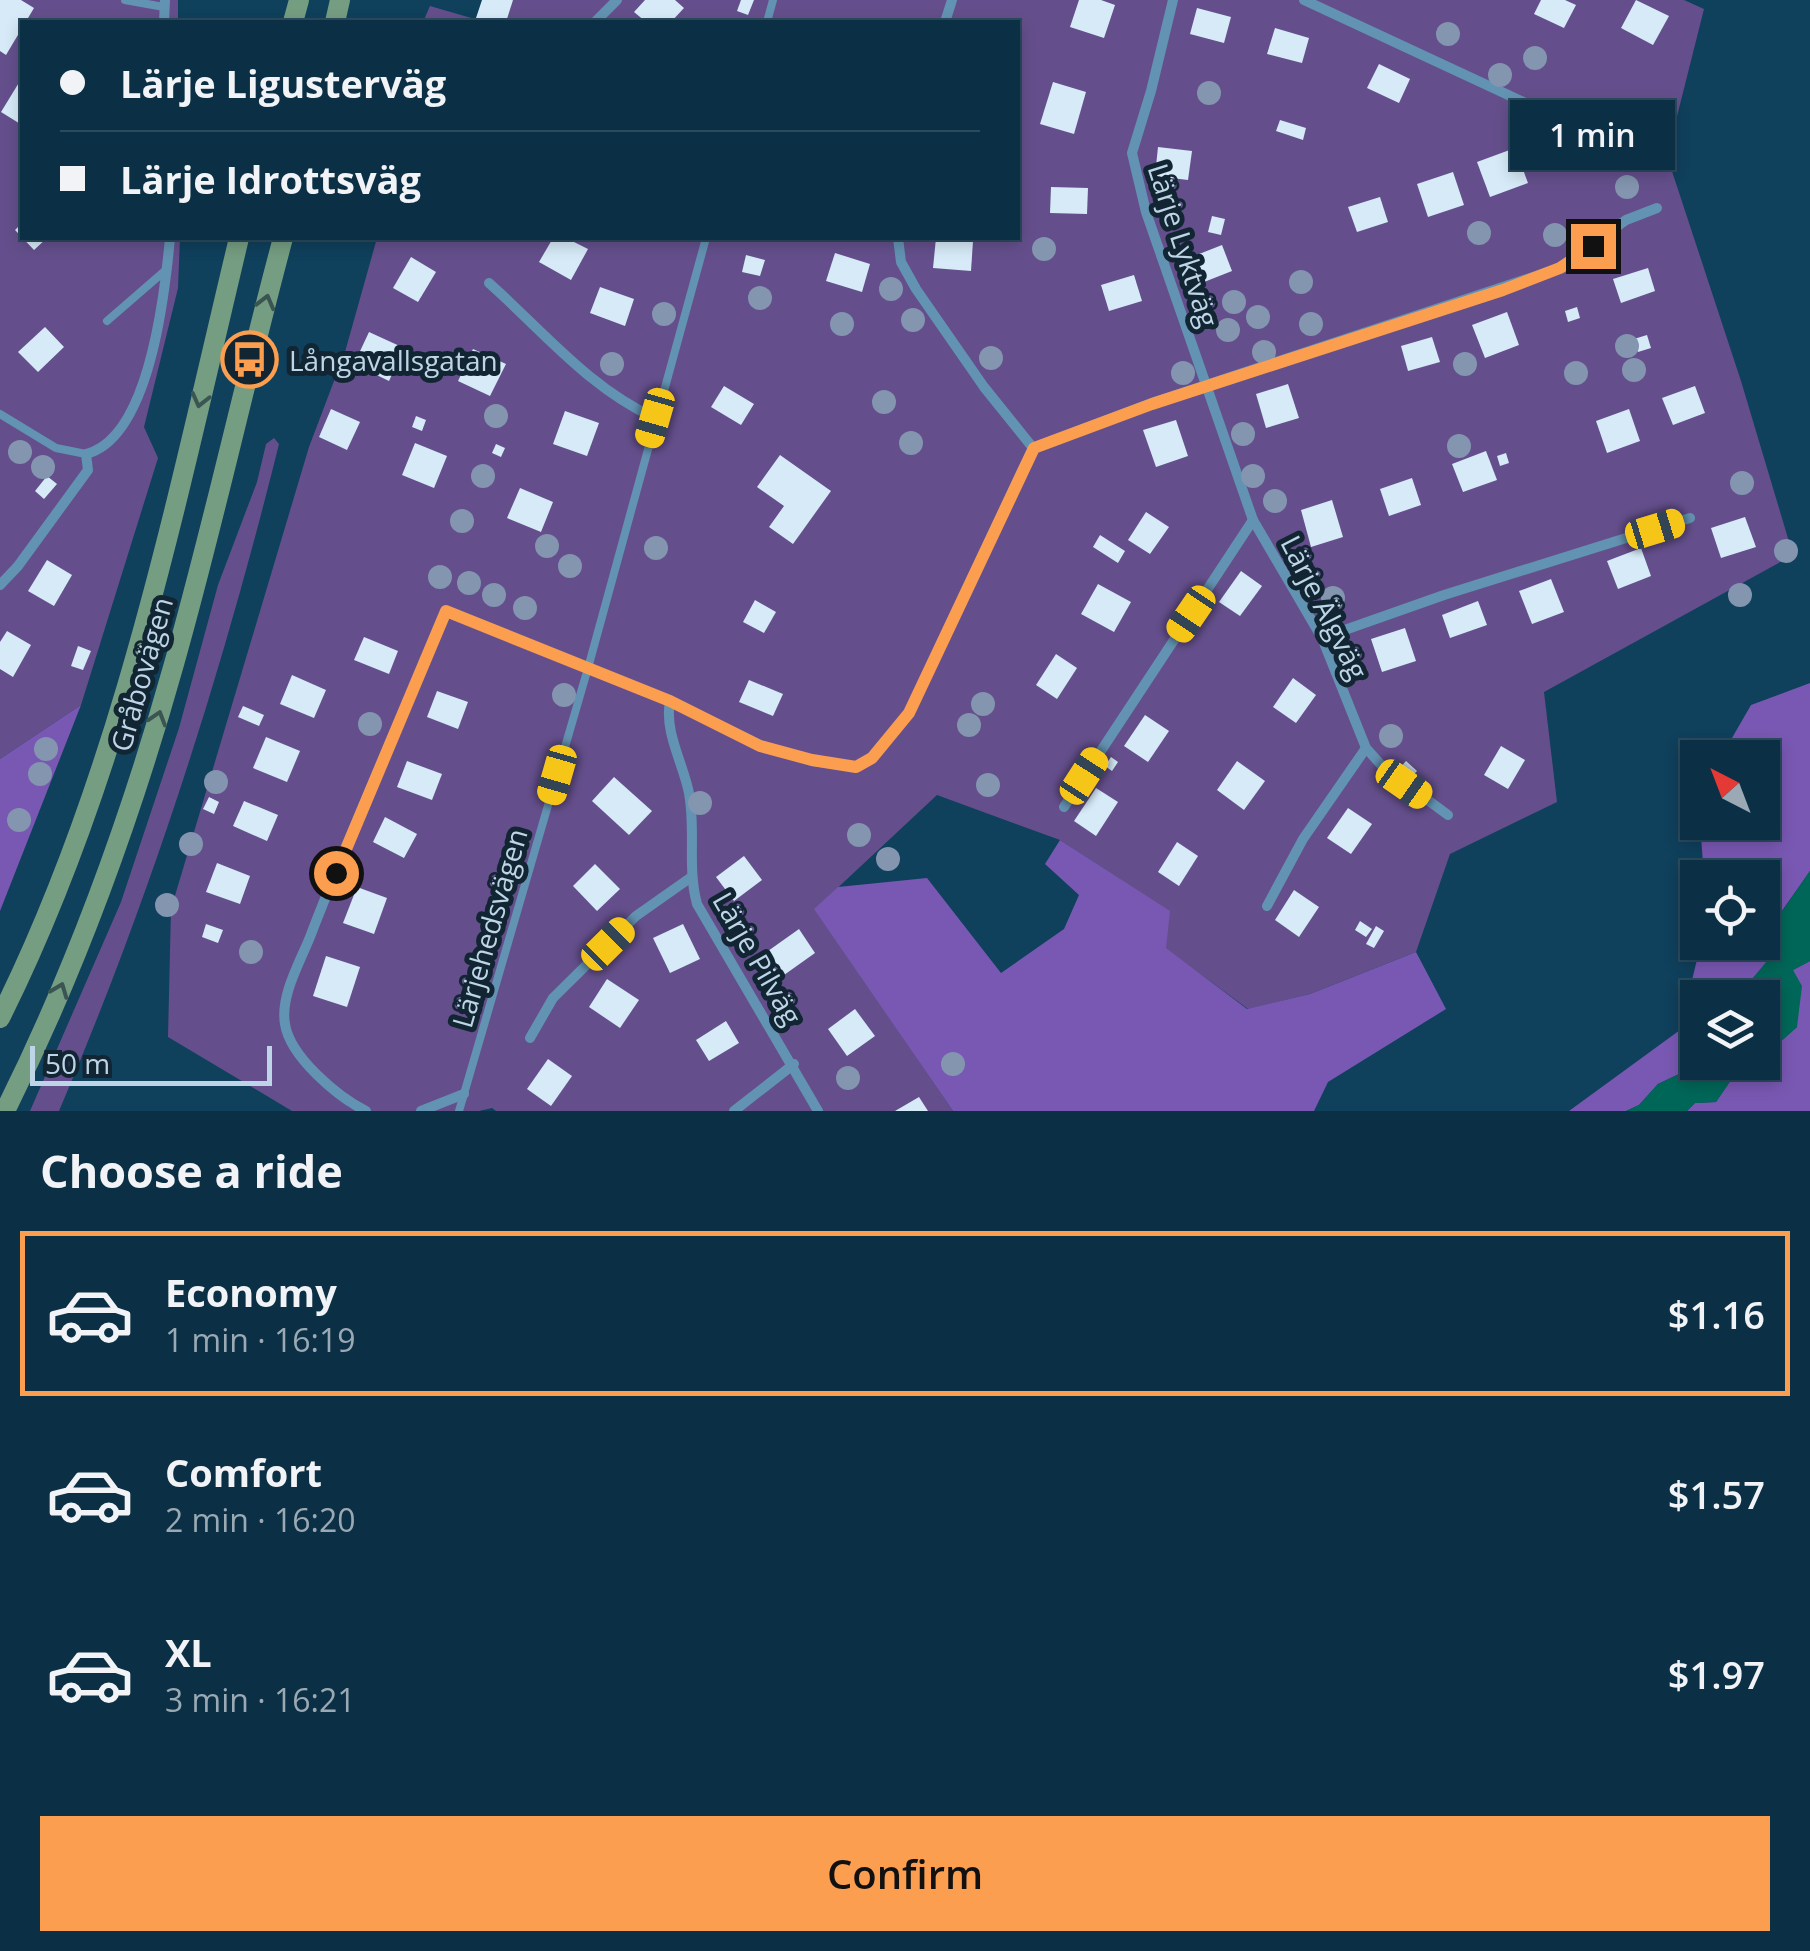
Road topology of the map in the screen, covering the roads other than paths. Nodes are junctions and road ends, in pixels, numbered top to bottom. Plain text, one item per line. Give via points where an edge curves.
1 (124, 0) edge
2 (617, 0) edge
3 (1173, 0) edge
4 (1304, 0) edge
5 (165, 3) edge
6 (597, 20) edge
7 (1534, 107) dead end
8 (1657, 208) dead end
9 (170, 240) edge
10 (238, 240) edge
11 (282, 240) edge
12 (705, 240) edge
13 (898, 240) edge
14 (167, 269) junction
15 (489, 283) dead end
16 (106, 320) dead end
17 (1208, 386) junction
18 (0, 414) edge
19 (655, 418) junction
20 (1034, 448) junction
21 (86, 454) junction
22 (1690, 518) dead end
23 (1253, 520) junction
24 (0, 585) edge
25 (1322, 638) junction
26 (588, 668) junction
27 (670, 701) junction
28 (1366, 748) junction
29 (1064, 808) dead end
30 (1448, 816) dead end
31 (690, 878) junction
32 (1267, 906) dead end
33 (0, 1018) edge
34 (530, 1038) dead end
35 (794, 1064) junction
36 (464, 1094) junction
37 (5, 1111) edge
38 (366, 1111) edge
39 (421, 1111) edge
40 (459, 1111) edge
41 (734, 1111) edge
42 (818, 1111) edge

1 - 5 lane
2 - 6 street
3 - 17 street, Lärje Lyktväg via 1132,153
4 - 7 street
8 - 17 street via 1626,220 1560,268
9 - 14 street
10 -> 33 main road, Gråbovägen via 128,678 77,839
37 -> 11 main road, Gråbovägen via 54,1006 129,811 179,646
12 - 19 lane, Lärjehedsvägen
13 - 20 street via 916,289
14 - 16 lane
14 - 21 street via 150,362 130,413 110,440
15 - 19 street via 584,373
17 - 20 street
17 - 23 street, Lärje Älgväg
18 - 21 lane via 56,448
19 - 26 lane, Lärjehedsvägen
20 - 27 street via 909,713 872,758 856,767 760,746
21 - 24 street via 88,470
22 - 25 street
23 - 25 street, Lärje Älgväg
23 - 29 street
25 - 28 street, Lärje Älgväg
26 - 27 street
26 - 36 lane, Lärjehedsvägen
26 - 38 street via 446,611 322,904 284,1019 291,1042 314,1072
27 - 31 street, Lärje Pilväg via 667,717 690,796
28 - 30 street, Lärje Älgväg
28 - 32 street
31 - 34 street via 636,916 553,998
31 - 35 street, Lärje Pilväg via 697,904
35 - 41 street
35 - 42 street, Lärje Pilväg
36 - 39 street
36 - 40 lane, Lärjehedsvägen

